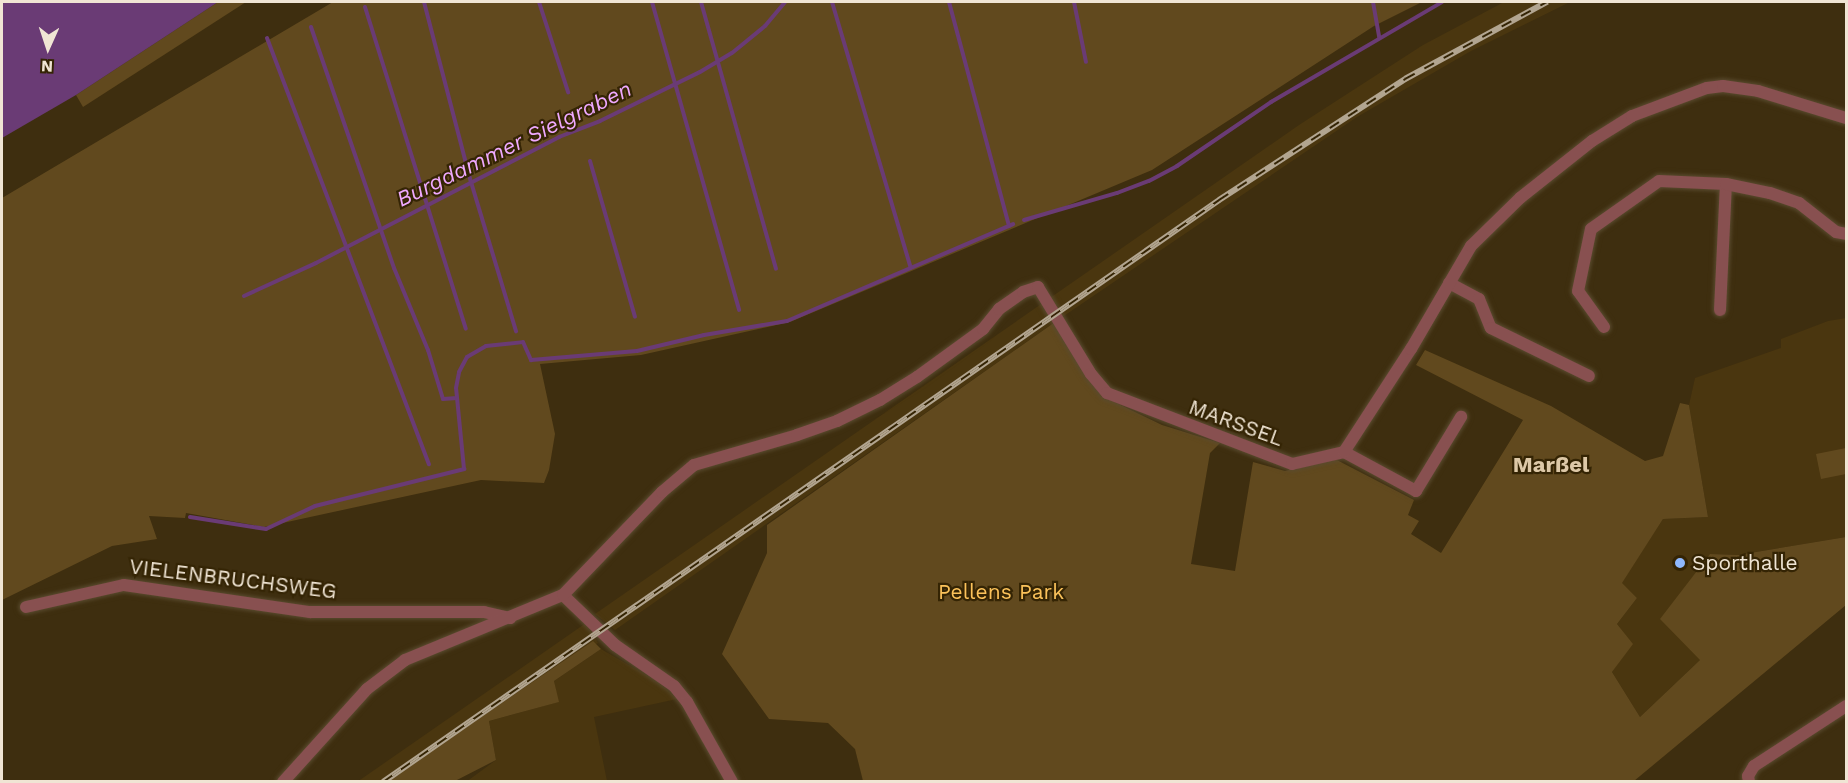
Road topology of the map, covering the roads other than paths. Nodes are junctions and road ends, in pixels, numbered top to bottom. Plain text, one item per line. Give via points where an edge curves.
1 (1846, 118) edge
2 (1726, 184) junction
3 (1846, 234) edge
4 (1449, 283) junction
5 (1720, 310) dead end
6 (1604, 327) dead end
7 (1589, 376) dead end
8 (1461, 417) dead end
9 (1344, 452) junction
10 (563, 595) junction
11 (26, 607) dead end
12 (510, 618) junction
13 (1846, 706) edge
14 (283, 782) edge
15 (732, 782) edge
16 (1749, 782) edge

1 - 4 street via 1758,91 1723,86 1707,88 1632,116 1592,141 1520,198 1472,246
2 - 3 street via 1798,203 1836,232
2 - 5 street
2 - 6 street via 1659,181 1591,229 1578,291
4 - 7 street via 1479,299 1491,328
4 - 9 street
8 - 9 street via 1416,491
9 - 10 street, MARSSEL via 1292,464 1107,393 1091,374 1038,287 1015,297 975,336 880,400 797,435 694,465 662,492
10 - 12 street
10 - 15 street via 615,645 674,686
11 - 12 street, VIELENBRUCHSWEG via 124,585 310,612 484,612
12 - 14 street via 405,660 367,689
13 - 16 street via 1754,766

